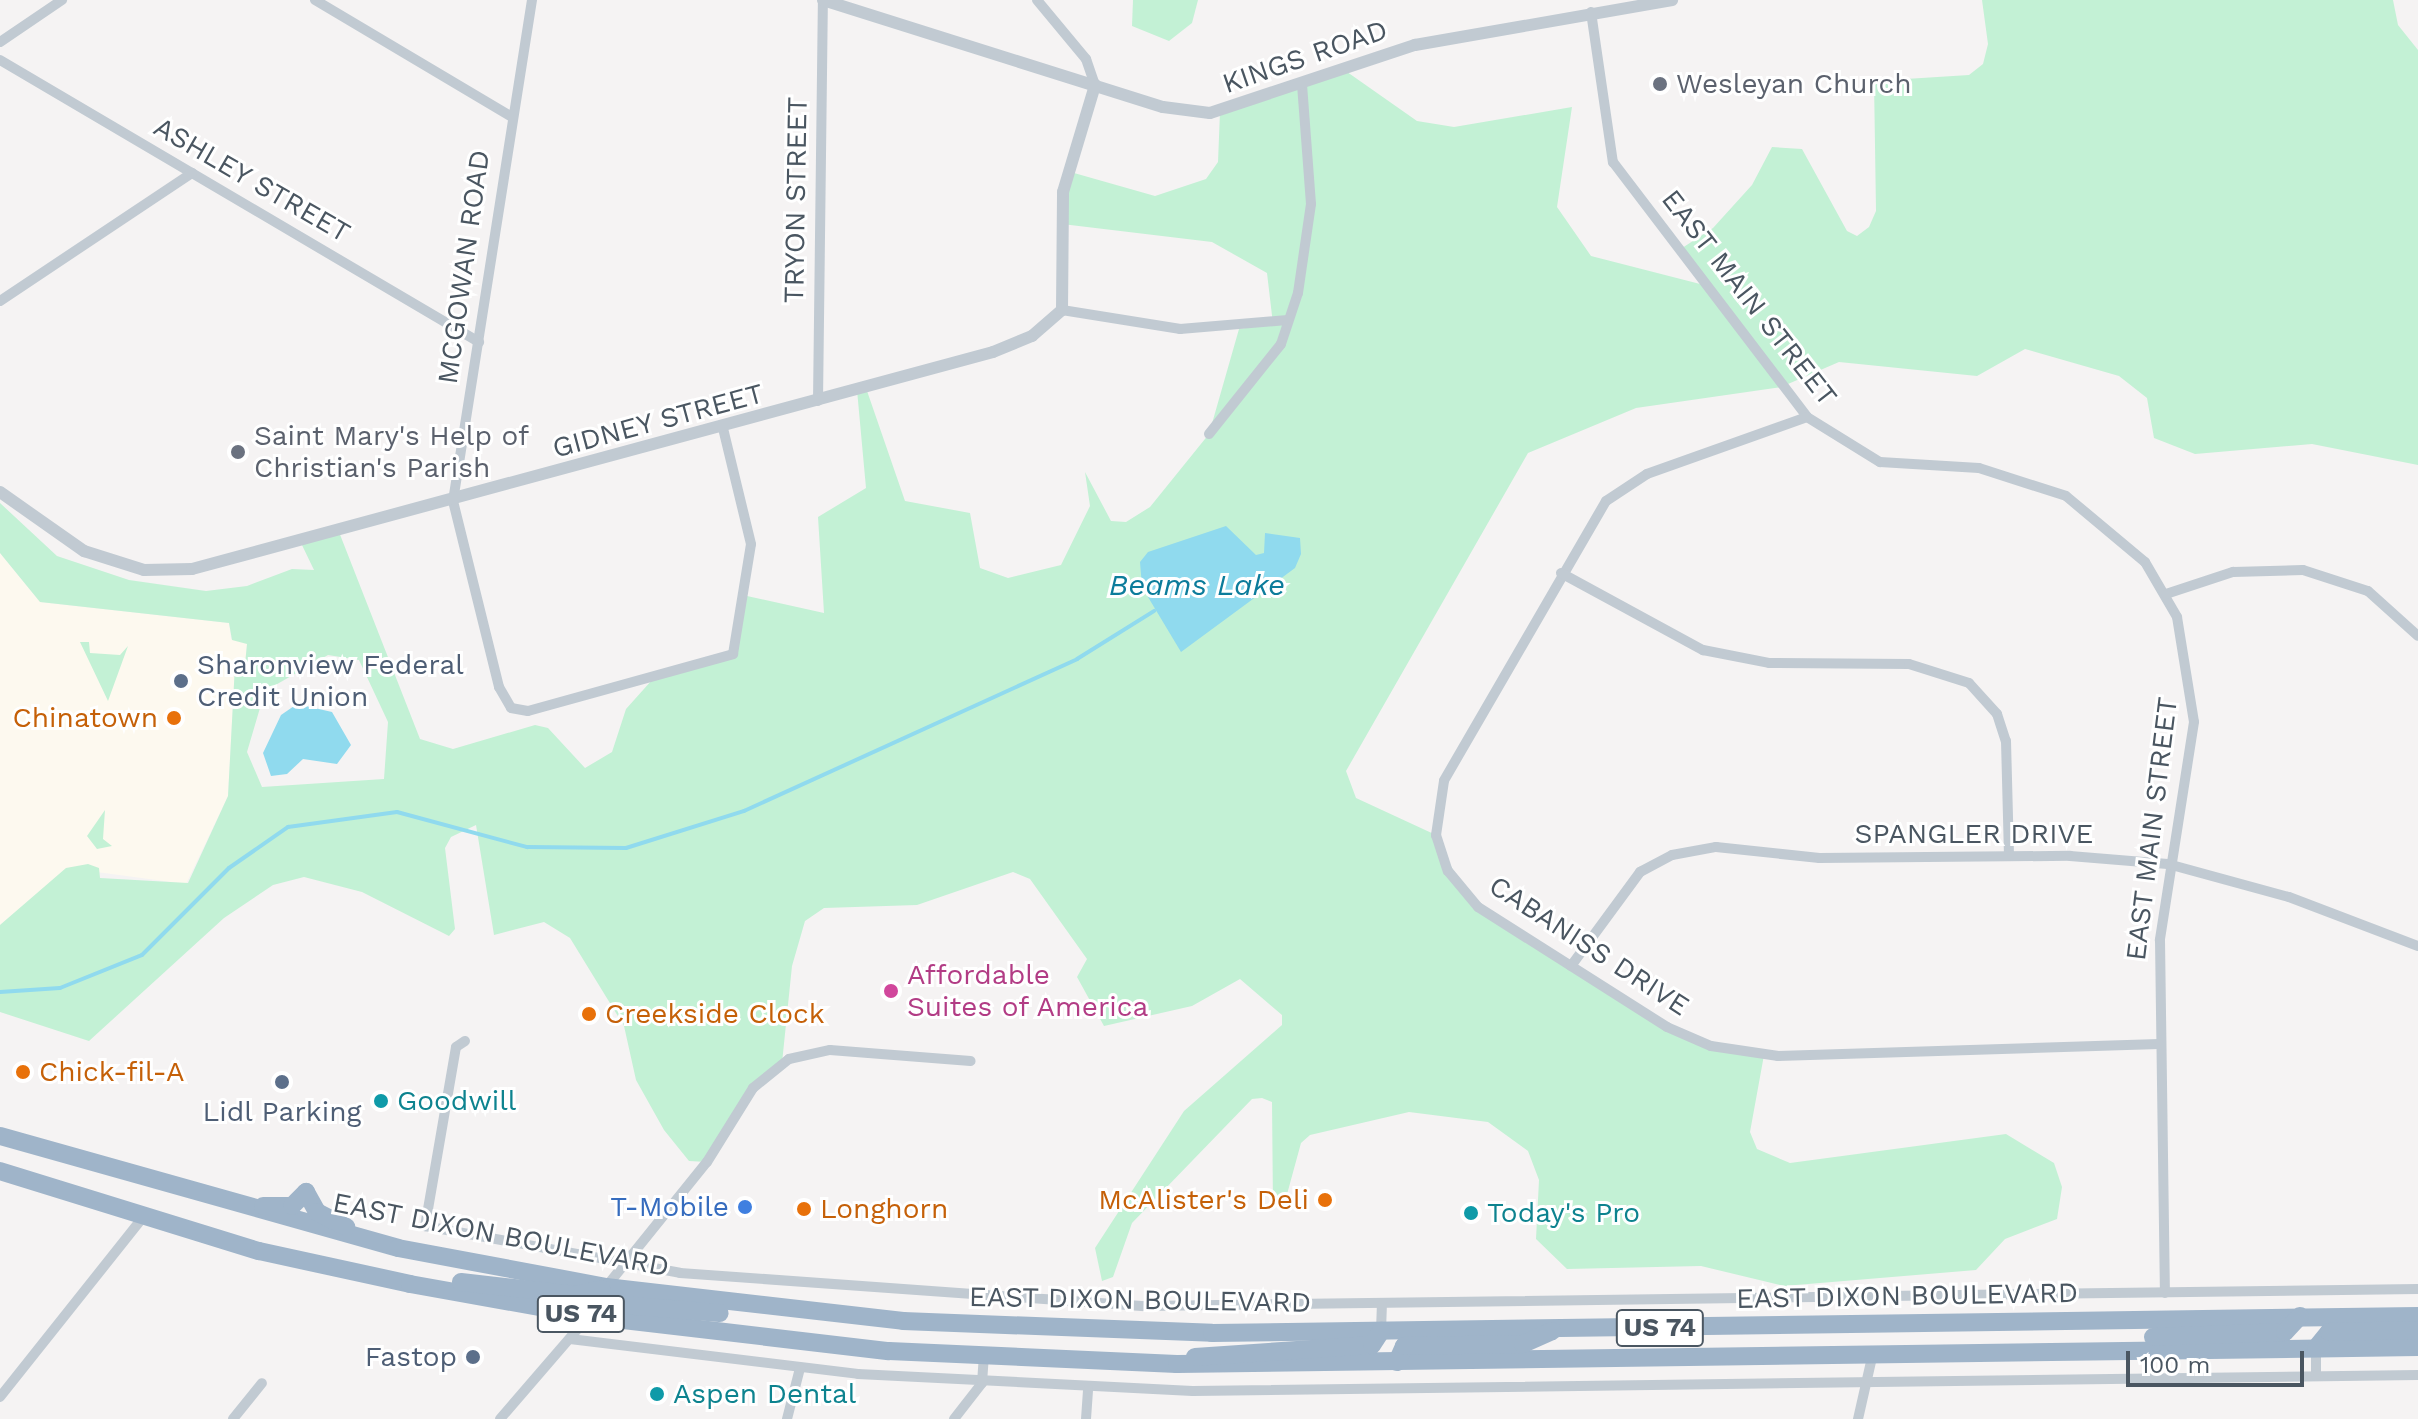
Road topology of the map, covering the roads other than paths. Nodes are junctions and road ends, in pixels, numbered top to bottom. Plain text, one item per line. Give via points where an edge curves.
1 (62, 0) edge
2 (315, 0) edge
3 (532, 0) edge
4 (823, 0) edge
5 (1037, 0) edge
6 (1672, 0) edge
7 (1591, 12) junction
8 (0, 42) edge
9 (0, 60) edge
10 (1302, 83) junction
11 (1095, 85) junction
12 (510, 116) junction
13 (192, 173) junction
14 (0, 301) edge
15 (1062, 310) junction
16 (1288, 320) junction
17 (479, 342) junction
18 (818, 401) junction
19 (1807, 417) junction
20 (723, 428) junction
21 (1209, 434) dead end
22 (0, 492) edge
23 (453, 501) junction
24 (1561, 573) junction
25 (2166, 594) junction
26 (2418, 636) edge
27 (2009, 856) junction
28 (2168, 864) junction
29 (2418, 946) edge
30 (1571, 966) junction
31 (465, 1041) dead end
32 (2159, 1044) junction
33 (971, 1061) dead end
34 (0, 1136) edge
35 (0, 1171) edge
36 (178, 1190) junction
37 (145, 1215) junction
38 (398, 1248) junction
39 (626, 1265) junction
40 (410, 1284) junction
41 (606, 1287) junction
42 (2418, 1289) edge
43 (2300, 1291) junction
44 (2165, 1293) junction
45 (1382, 1305) junction
46 (746, 1306) junction
47 (589, 1316) junction
48 (2300, 1316) junction
49 (2418, 1316) edge
50 (1558, 1329) junction
51 (2418, 1330) edge
52 (1381, 1331) junction
53 (570, 1339) junction
54 (2418, 1347) edge
55 (2120, 1348) junction
56 (2316, 1348) junction
57 (1873, 1353) junction
58 (984, 1357) junction
59 (1397, 1362) junction
60 (1177, 1364) junction
61 (800, 1368) junction
62 (2418, 1375) edge
63 (2316, 1376) junction
64 (1870, 1382) junction
65 (262, 1383) dead end
66 (982, 1383) junction
67 (1397, 1388) junction
68 (1088, 1389) junction
69 (0, 1397) edge
70 (233, 1419) edge
71 (500, 1419) edge
72 (787, 1419) edge
73 (954, 1419) edge
74 (1086, 1419) edge
75 (1858, 1419) edge

1 - 8 street
2 - 12 street
3 - 12 street, MCGOWAN ROAD
4 - 11 street, KINGS ROAD
4 - 18 street, TRYON STREET
5 - 11 street via 1086,59
6 - 7 street, KINGS ROAD
7 - 10 street, KINGS ROAD via 1415,45
7 - 19 street, EAST MAIN STREET via 1613,162
9 - 13 street, ASHLEY STREET
10 - 11 street, KINGS ROAD via 1210,113
10 - 16 street via 1311,204
11 - 15 street via 1063,192
12 - 17 street, MCGOWAN ROAD
13 - 14 street
13 - 17 street, ASHLEY STREET
15 - 16 street via 1180,329
15 - 18 street, GIDNEY STREET via 1039,332 993,352
16 - 21 street via 1274,353
17 - 23 street, MCGOWAN ROAD
18 - 20 street, GIDNEY STREET
19 - 24 street, CABANISS DRIVE via 1631,482 1606,501
19 - 25 street, EAST MAIN STREET via 1880,462 1979,468 2066,496 2125,543
20 - 23 street, GIDNEY STREET
20 - 23 street, MCGOWAN ROAD via 751,544 733,654 528,711 509,706 499,687
22 - 23 street, GIDNEY STREET via 84,551 161,571 239,559
24 - 27 street via 1703,650 1769,663 1909,664 1969,683 1997,714 2006,741
24 - 30 street, CABANISS DRIVE via 1444,781 1436,817 1441,854 1463,892
25 - 26 street via 2233,572 2303,570 2368,591
25 - 28 street, EAST MAIN STREET via 2184,638 2194,722
27 - 28 street, SPANGLER DRIVE
27 - 30 street, SPANGLER DRIVE via 1819,858 1689,850 1653,864 1621,891
28 - 29 street, SPANGLER DRIVE via 2289,897
28 - 32 street, EAST MAIN STREET
30 - 32 street, CABANISS DRIVE via 1686,1037 1753,1054
31 - 39 street, EAST DIXON BOULEVARD via 456,1047 425,1226
32 - 44 street, EAST MAIN STREET
33 - 39 street via 830,1050 789,1059 753,1088 707,1162
34 - 36 highway, EAST DIXON BOULEVARD / US 74
35 - 37 highway, EAST DIXON BOULEVARD / US 74
36 - 38 highway, EAST DIXON BOULEVARD / US 74
36 - 38 highway via 279,1208 306,1192 327,1220
37 - 40 highway, EAST DIXON BOULEVARD / US 74 via 259,1251
37 - 69 street
38 - 41 highway, EAST DIXON BOULEVARD / US 74
39 - 41 street
39 - 45 street, EAST DIXON BOULEVARD via 1045,1303
40 - 41 highway via 586,1295
40 - 47 highway, EAST DIXON BOULEVARD / US 74
41 - 46 highway, EAST DIXON BOULEVARD / US 74
42 - 43 street, EAST DIXON BOULEVARD
43 - 44 street, EAST DIXON BOULEVARD
43 - 48 street
44 - 45 street, EAST DIXON BOULEVARD
45 - 52 street
46 - 47 highway via 719,1313 610,1304
46 - 52 highway, EAST DIXON BOULEVARD / US 74 via 1076,1332
47 - 53 street
47 - 58 highway, EAST DIXON BOULEVARD / US 74
48 - 49 highway, EAST DIXON BOULEVARD / US 74
48 - 50 highway, EAST DIXON BOULEVARD / US 74
48 - 55 highway via 2285,1332 2178,1334
50 - 52 highway, EAST DIXON BOULEVARD / US 74
50 - 59 highway via 1523,1344 1404,1346
51 - 56 highway via 2329,1332
52 - 60 highway via 1372,1345 1223,1350
53 - 61 street
53 - 71 street
54 - 56 highway, EAST DIXON BOULEVARD / US 74
55 - 56 highway, EAST DIXON BOULEVARD / US 74
55 - 57 highway, EAST DIXON BOULEVARD / US 74
56 - 63 street
57 - 59 highway, EAST DIXON BOULEVARD / US 74
57 - 64 street
58 - 60 highway, EAST DIXON BOULEVARD / US 74
58 - 66 street
59 - 60 highway, EAST DIXON BOULEVARD / US 74
59 - 67 street
61 - 66 street
61 - 72 street
62 - 63 street
63 - 64 street
64 - 67 street
64 - 75 street
65 - 70 street
66 - 68 street
66 - 73 street
67 - 68 street
68 - 74 street

